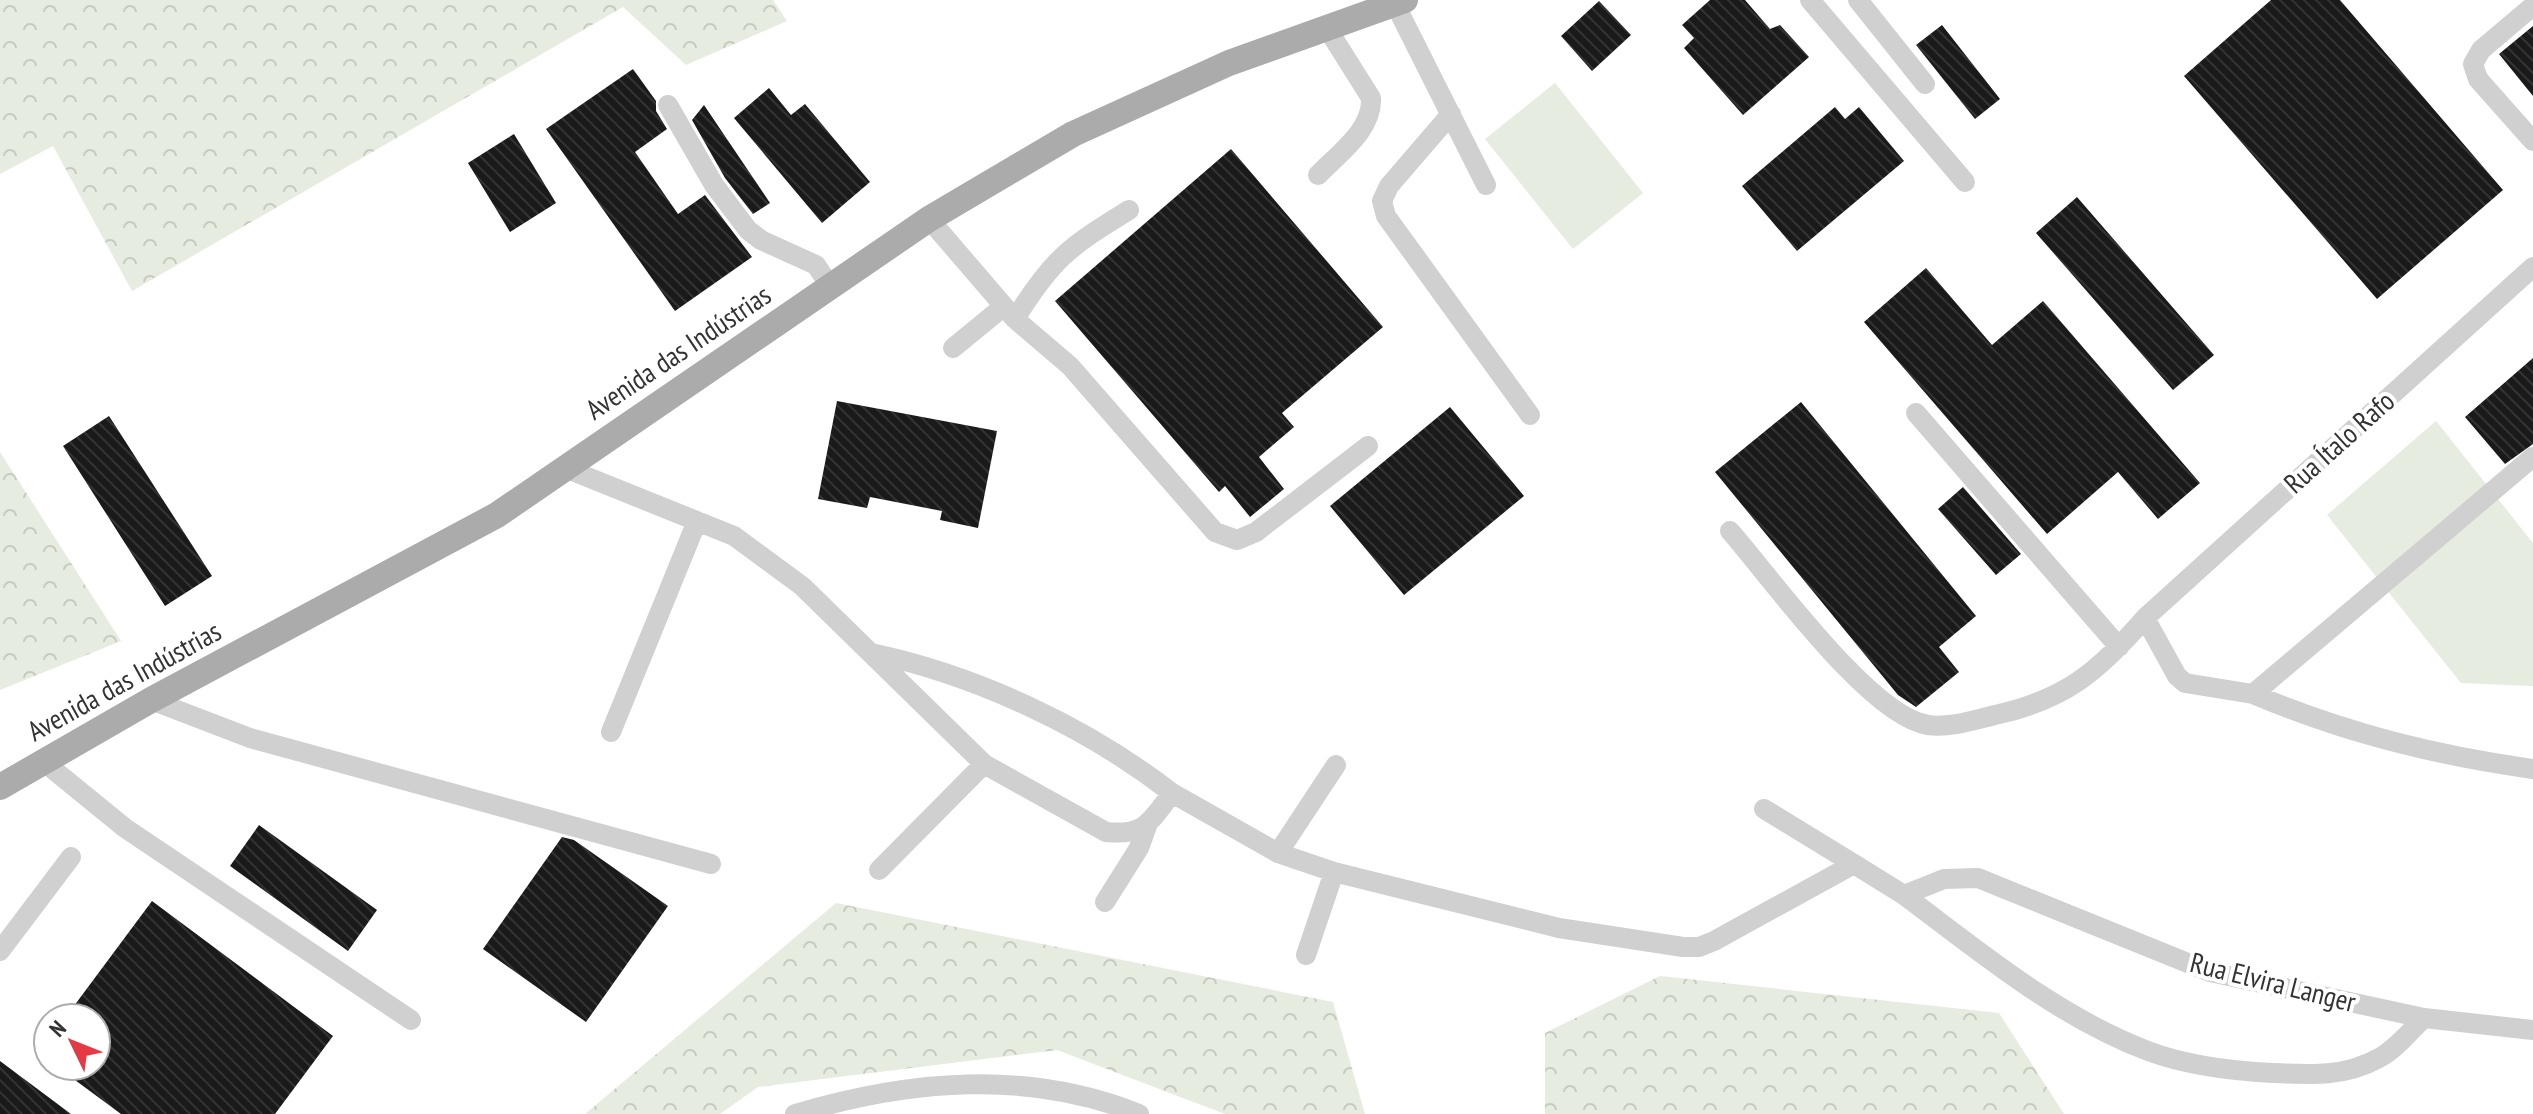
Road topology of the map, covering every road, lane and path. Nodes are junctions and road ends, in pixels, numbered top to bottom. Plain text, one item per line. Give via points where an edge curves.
1 (1810, 0) edge
2 (1858, 0) edge
3 (1400, 2) edge
4 (2533, 6) edge
5 (1356, 8) edge
6 (1327, 28) junction
7 (1925, 84) dead end
8 (668, 105) dead end
9 (1451, 114) junction
10 (2533, 141) edge
11 (1318, 175) dead end
12 (1965, 182) dead end
13 (1486, 185) dead end
14 (1129, 210) dead end
15 (929, 219) junction
16 (2533, 267) edge
17 (830, 286) junction
18 (1009, 313) junction
19 (953, 348) dead end
20 (1916, 413) dead end
21 (1530, 415) dead end
22 (1368, 446) dead end
23 (2533, 457) edge
24 (565, 468) junction
25 (697, 521) junction
26 (1730, 531) dead end
27 (2145, 618) junction
28 (2119, 647) junction
29 (871, 653) junction
30 (2253, 694) junction
31 (151, 700) junction
32 (611, 732) dead end
33 (44, 762) junction
34 (984, 764) junction
35 (1336, 765) dead end
36 (2533, 769) edge
37 (0, 787) edge
38 (1172, 793) junction
39 (1764, 809) dead end
40 (1147, 826) junction
41 (1278, 853) junction
42 (71, 857) dead end
43 (711, 864) dead end
44 (1854, 864) junction
45 (879, 870) dead end
46 (1334, 872) junction
47 (1904, 895) junction
48 (1105, 902) dead end
49 (0, 951) edge
50 (1306, 955) dead end
51 (2424, 1018) junction
52 (411, 1020) dead end
53 (2533, 1030) edge
54 (795, 1114) edge
55 (1139, 1114) edge

1 - 12 street
2 - 7 street
3 - 5 main road, Avenida das Indústrias
3 - 9 street
4 - 10 street via 2481,50 2473,64 2478,79
5 - 6 main road, Avenida das Indústrias
6 - 11 street via 1371,98 1372,111
6 - 15 main road, Avenida das Indústrias via 1229,63 1073,134
8 - 17 street via 714,185 748,230 816,265
9 - 13 street
9 - 21 street via 1382,201 1386,216
14 - 18 street via 1071,245
15 - 17 main road, Avenida das Indústrias
15 - 18 street
16 - 27 street, Rua Ítalo Rafo
17 - 24 main road, Avenida das Indústrias
18 - 19 street
18 - 22 street via 1070,366 1215,532 1237,540 1256,532
20 - 28 street
23 - 30 street
24 - 25 street
24 - 31 main road, Avenida das Indústrias via 497,515
25 - 29 street via 734,536 802,586
25 - 32 street
26 - 28 street, Rua Ítalo Rafo via 1882,704 1917,721 1953,724 2024,709 2092,675
27 - 28 street, Rua Ítalo Rafo
27 - 30 street via 2185,683
29 - 34 street
29 - 38 street via 923,664 1047,716 1106,746
30 - 36 street via 2314,720 2440,755
31 - 33 main road, Avenida das Indústrias
31 - 43 street via 250,738
33 - 37 main road, Avenida das Indústrias
33 - 52 street via 125,828
34 - 40 street via 1106,832 1128,834
34 - 45 street
35 - 41 street
38 - 40 street
38 - 41 street
39 - 44 street
40 - 48 street
41 - 46 street
42 - 49 street
44 - 46 street via 1699,947 1559,928
44 - 47 street
46 - 50 street
47 - 51 street, Rua Elvira Langer via 1944,879 1978,878 2210,972
47 - 51 street via 2010,974 2096,1027 2149,1052 2192,1064 2322,1076 2382,1057
51 - 53 street, Rua Elvira Langer
54 - 55 street via 934,1086 1022,1083 1100,1098

